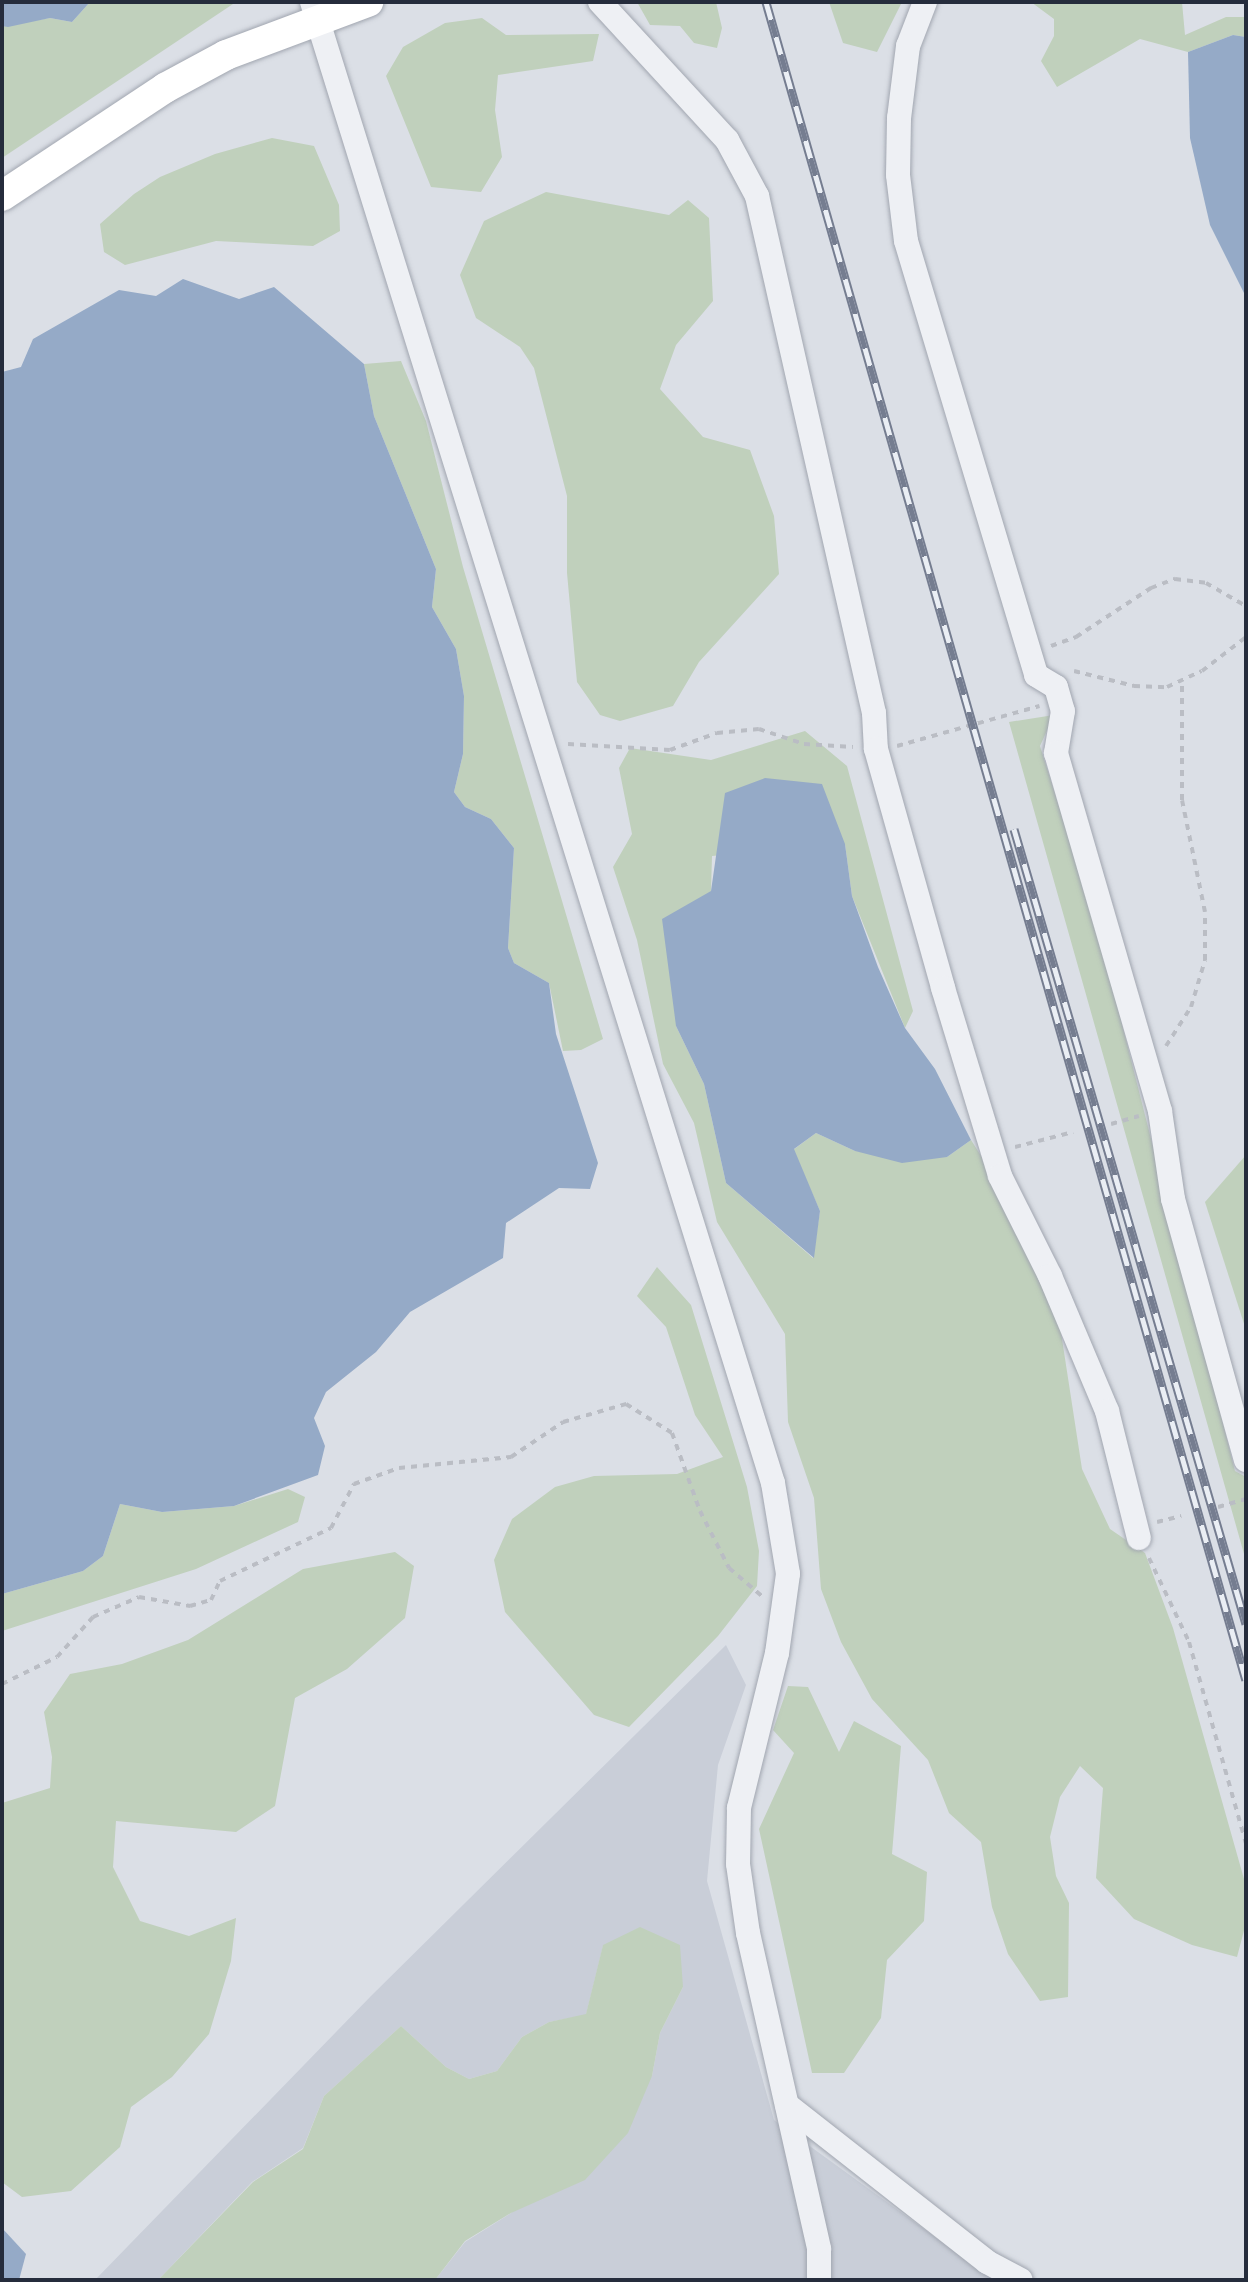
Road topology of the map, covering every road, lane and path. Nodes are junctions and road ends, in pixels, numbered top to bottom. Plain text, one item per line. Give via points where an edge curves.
1 (368, 2) edge
2 (600, 2) edge
3 (925, 2) edge
4 (313, 10) edge
5 (2, 196) edge
6 (1246, 606) edge
7 (1246, 637) edge
8 (1033, 665) junction
9 (1182, 683) junction
10 (883, 741) junction
11 (540, 742) junction
12 (1146, 1078) junction
13 (1073, 1132) dead end
14 (1012, 1136) dead end
15 (1246, 1460) edge
16 (1246, 1499) edge
17 (1218, 1507) dead end
18 (1139, 1538) joint
19 (782, 1615) junction
20 (2, 1684) edge
21 (1246, 1843) edge
22 (787, 2105) junction
23 (819, 2280) edge
24 (1021, 2280) edge

1 - 4 main road
2 - 10 street via 727,140 757,196
3 - 8 street via 908,46 899,118 898,175 906,241
4 - 5 main road via 165,88
4 - 11 street
6 - 8 path via 1206,583 1175,579 1151,588
7 - 9 path
8 - 9 path via 1150,688
8 - 10 path via 1045,705 895,747
8 - 12 street via 1056,687 1063,711 1056,753
9 - 12 path via 1182,800 1205,912 1205,960 1191,1007
10 - 11 path via 804,744 759,729 717,733 670,750
10 - 18 street via 1000,1176 1107,1411
11 - 19 street via 773,1483 788,1574
12 - 15 street via 1160,1111 1173,1199
13 - 14 path via 1016,1148
16 - 17 path
18 - 21 path via 1189,1642
19 - 20 path via 729,1568 700,1511 672,1433 626,1404 563,1422 511,1457 399,1468 354,1484 331,1528 220,1581 211,1600 190,1606 139,1597 93,1617 57,1657
19 - 22 street via 739,1808 738,1864
22 - 23 street via 819,2249
22 - 24 street via 987,2262

